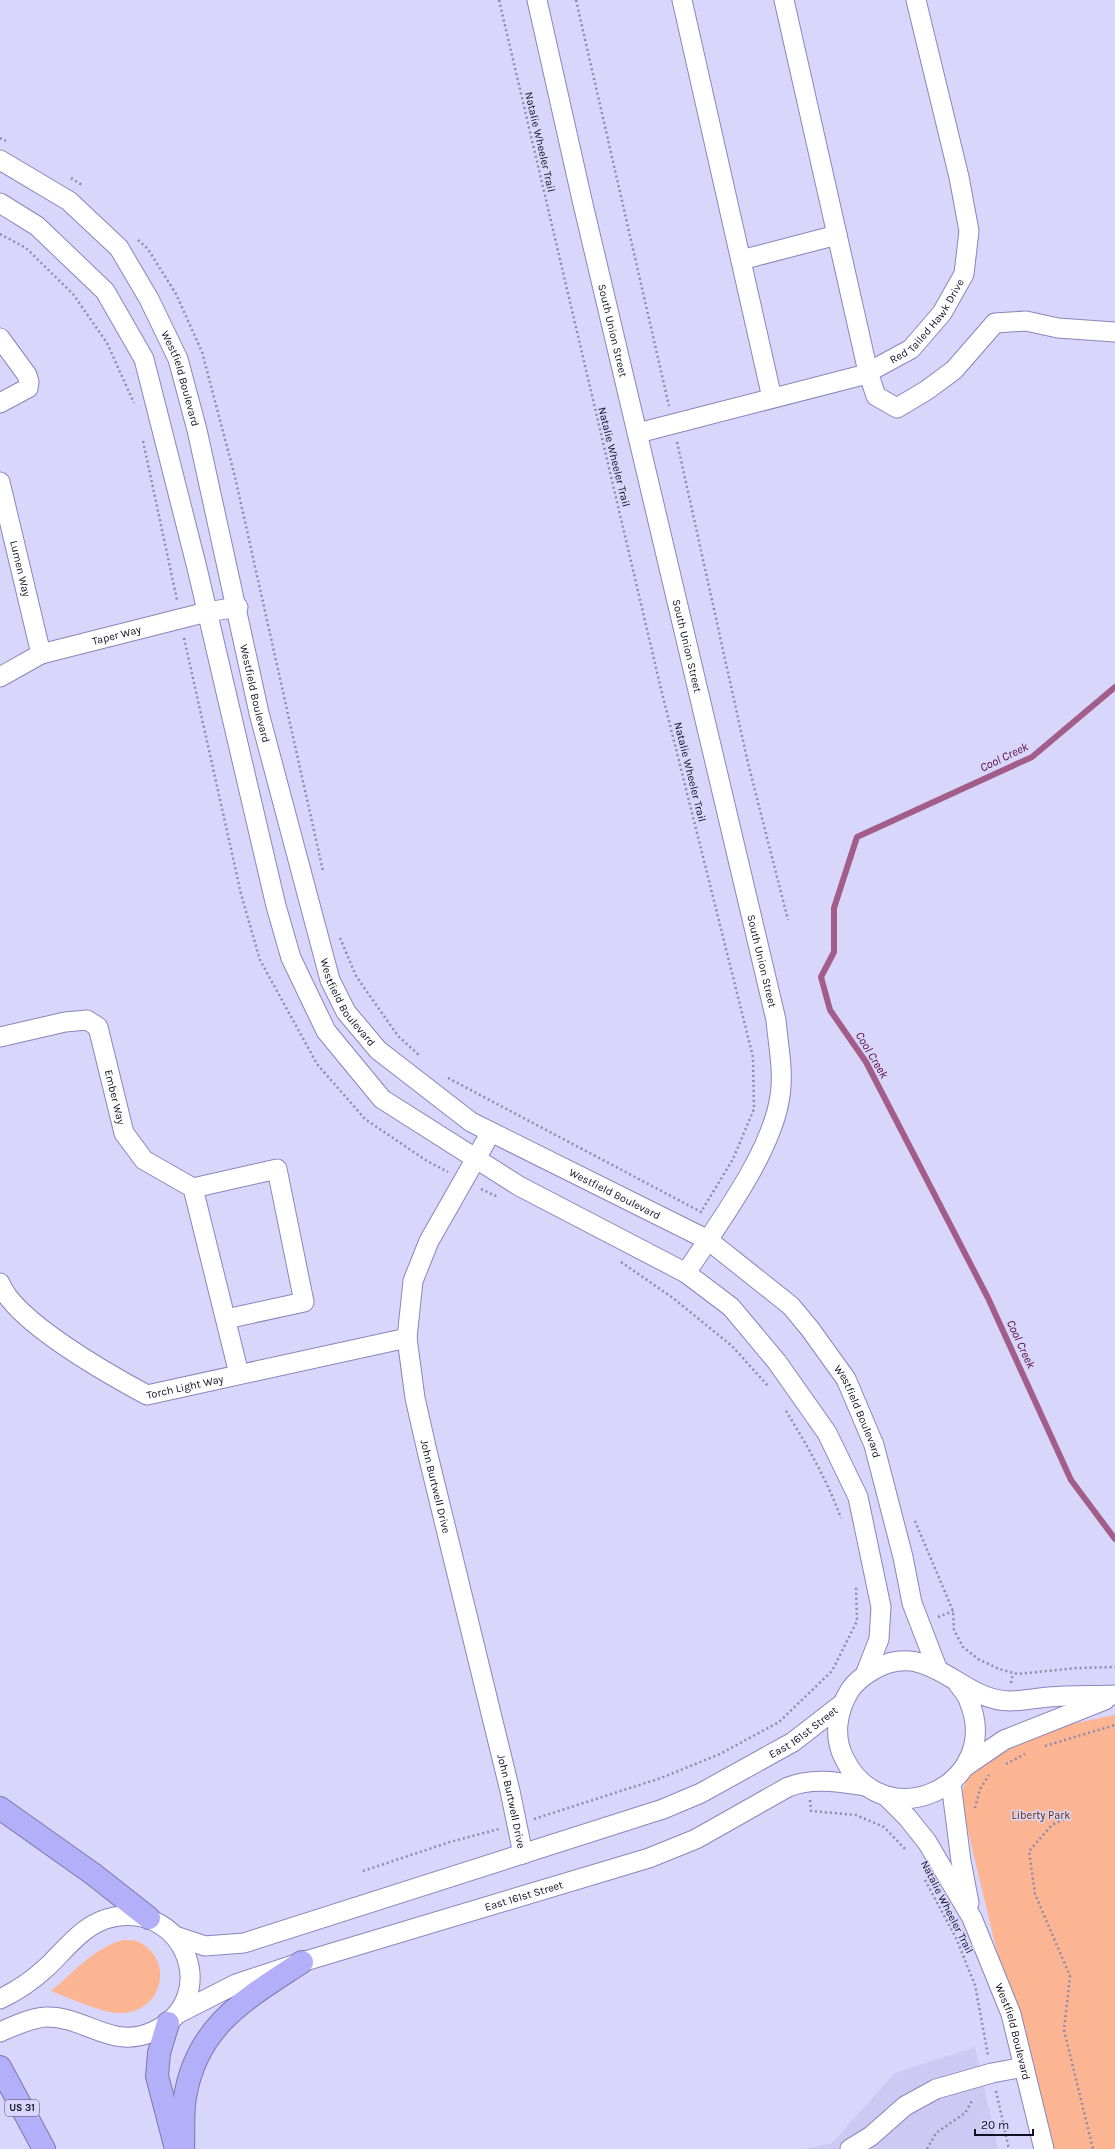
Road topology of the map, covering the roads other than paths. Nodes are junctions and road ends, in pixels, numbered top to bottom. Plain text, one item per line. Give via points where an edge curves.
1 (537, 0) edge
2 (682, 0) edge
3 (784, 0) edge
4 (916, 0) edge
5 (0, 160) edge
6 (0, 203) edge
7 (838, 234) junction
8 (741, 260) junction
9 (1115, 332) edge
10 (0, 338) edge
11 (868, 372) junction
12 (772, 398) junction
13 (0, 403) edge
14 (638, 433) junction
15 (0, 482) edge
16 (238, 607) junction
17 (207, 612) junction
18 (41, 654) junction
19 (0, 677) edge
20 (0, 1037) edge
21 (491, 1132) junction
22 (475, 1158) junction
23 (193, 1188) junction
24 (713, 1232) junction
25 (686, 1273) junction
26 (0, 1283) edge
27 (226, 1318) junction
28 (407, 1338) junction
29 (239, 1374) junction
30 (937, 1668) junction
31 (865, 1675) junction
32 (956, 1681) junction
33 (1115, 1695) edge
34 (842, 1704) junction
35 (966, 1766) junction
36 (951, 1783) junction
37 (865, 1786) junction
38 (886, 1796) junction
39 (0, 1808) edge
40 (523, 1854) junction
41 (149, 1918) junction
42 (972, 1918) junction
43 (175, 1936) junction
44 (302, 1962) junction
45 (0, 1999) edge
46 (173, 2018) junction
47 (0, 2032) edge
48 (0, 2067) edge
49 (1024, 2067) junction
50 (44, 2149) edge
51 (176, 2149) edge
52 (183, 2149) edge
53 (850, 2149) edge
54 (1044, 2149) edge

1 - 14 street, South Union Street
2 - 8 street
3 - 7 street
4 - 11 street, Red Tailed Hawk Drive via 959,177 969,231 964,274 942,313 911,349
5 - 16 street, Westfield Boulevard via 69,201 119,248 149,299 178,359 198,430
6 - 17 street via 37,226 105,291 144,359
7 - 8 street
7 - 11 street
8 - 12 street
9 - 11 street via 1058,328 1026,321 995,323 954,370 897,408 876,396
10 - 13 street via 27,375 29,382 28,388
11 - 12 street, Red Tailed Hawk Drive
12 - 14 street, Red Tailed Hawk Drive
14 - 24 street, South Union Street via 776,1020 780,1096 769,1136 744,1184
15 - 18 street, Lumen Way
16 - 17 street, Taper Way
16 - 21 street, Westfield Boulevard via 259,713 330,980 346,1012 378,1050 471,1122
17 - 18 street, Taper Way
17 - 22 street via 278,914 291,958 326,1031 382,1099
18 - 19 street, Taper Way
20 - 23 street, Ember Way via 65,1022 87,1020 98,1027 124,1133 144,1160
21 - 22 street, John Burtwell Drive
21 - 24 street, Westfield Boulevard
22 - 25 street via 520,1186
22 - 28 street, John Burtwell Drive via 429,1241 413,1281
23 - 27 street
23 - 27 street via 277,1169 304,1302
24 - 25 street, South Union Street
24 - 30 street, Westfield Boulevard via 791,1306 846,1379 874,1446 903,1557 912,1603
25 - 31 street via 731,1307 778,1362 827,1433 858,1497 881,1607 879,1639
26 - 29 street, Torch Light Way via 21,1313 100,1370 147,1395
27 - 29 street
28 - 29 street, Torch Light Way
28 - 40 street, John Burtwell Drive via 415,1398 425,1443
30 - 31 street via 919,1662 900,1661 881,1666
30 - 32 street
31 - 34 street via 851,1688
32 - 33 street via 993,1698 1009,1701
32 - 35 street via 969,1700 976,1722 974,1744
33 - 35 street via 1004,1740
34 - 37 street via 837,1727 840,1749 850,1770
34 - 40 street, East 161st Street via 793,1742 701,1793 621,1824
35 - 36 street
36 - 38 street via 931,1795 908,1799
36 - 42 street, Westfield Boulevard via 961,1861
37 - 38 street
37 - 44 street, East 161st Street via 818,1780 799,1782 696,1839 649,1858
38 - 42 street, Westfield Boulevard via 907,1817 926,1842
39 - 41 highway via 93,1874
40 - 43 street, East 161st Street via 244,1942 205,1946
41 - 43 street
41 - 45 street via 132,1915 98,1921 85,1930 46,1968
42 - 49 street, Westfield Boulevard via 1011,2014
43 - 46 street via 190,1970 186,1999
44 - 46 street, East 161st Street via 236,1984
44 - 52 highway via 239,2004 215,2028 202,2048 189,2080 185,2099
46 - 47 street, East 161st Street via 154,2031 126,2038 81,2024 46,2017
46 - 51 highway via 159,2053 157,2076
48 - 50 highway, US 31
49 - 53 street via 936,2089 905,2106 871,2136
49 - 54 street, Westfield Boulevard

